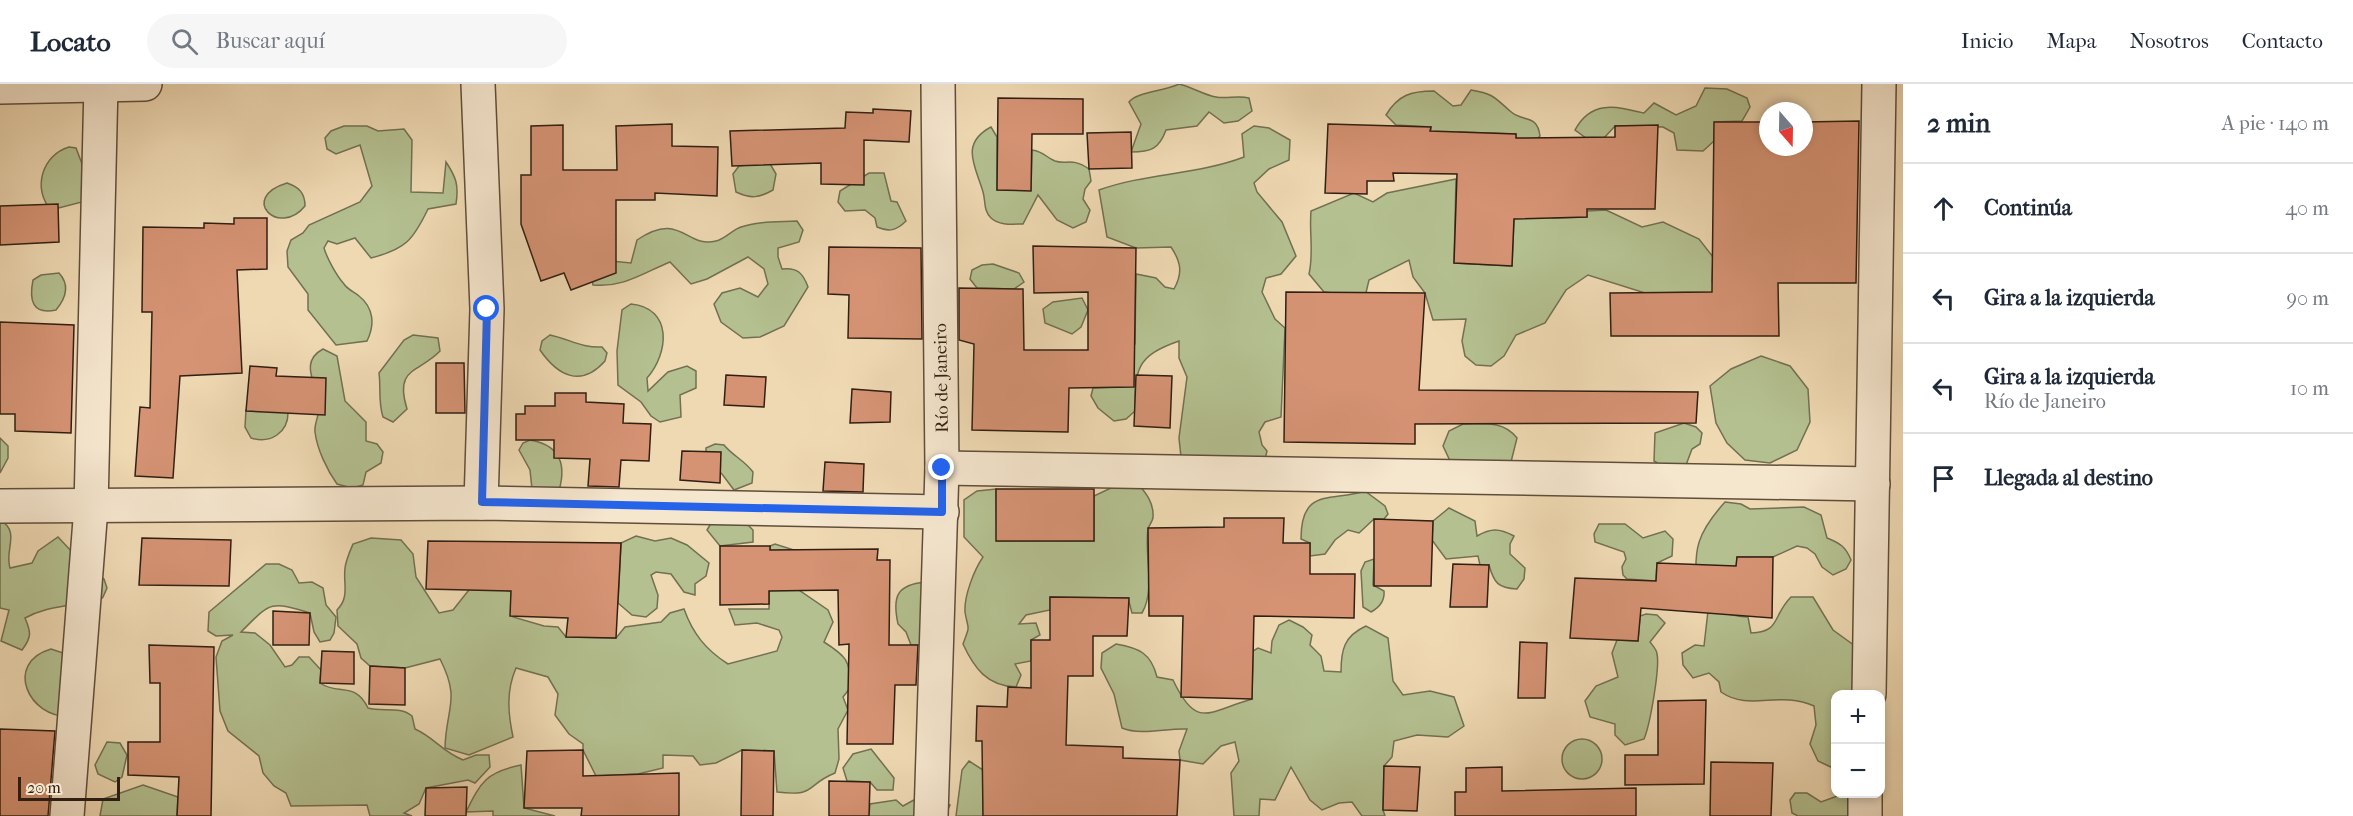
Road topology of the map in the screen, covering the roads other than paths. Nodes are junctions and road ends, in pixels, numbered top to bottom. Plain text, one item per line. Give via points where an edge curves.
1 (145, 84) edge
2 (478, 84) edge
3 (938, 84) edge
4 (1879, 84) edge
5 (101, 85) edge
6 (0, 87) edge
7 (1890, 118) edge
8 (942, 468) junction
9 (1873, 484) junction
10 (482, 502) junction
11 (0, 506) edge
12 (91, 507) junction
13 (942, 512) junction
14 (1869, 690) edge
15 (1865, 798) edge
16 (67, 816) edge
17 (931, 816) edge
18 (1865, 816) edge

1 - 5 street
2 - 10 street via 487,309
3 - 8 street, Río de Janeiro
4 - 7 street
5 - 6 street
5 - 12 street
7 - 9 street
8 - 9 street
8 - 13 street, Río de Janeiro
9 - 14 street
10 - 12 street
10 - 13 street
11 - 12 street
12 - 16 street
13 - 17 street, Río de Janeiro
15 - 18 street

